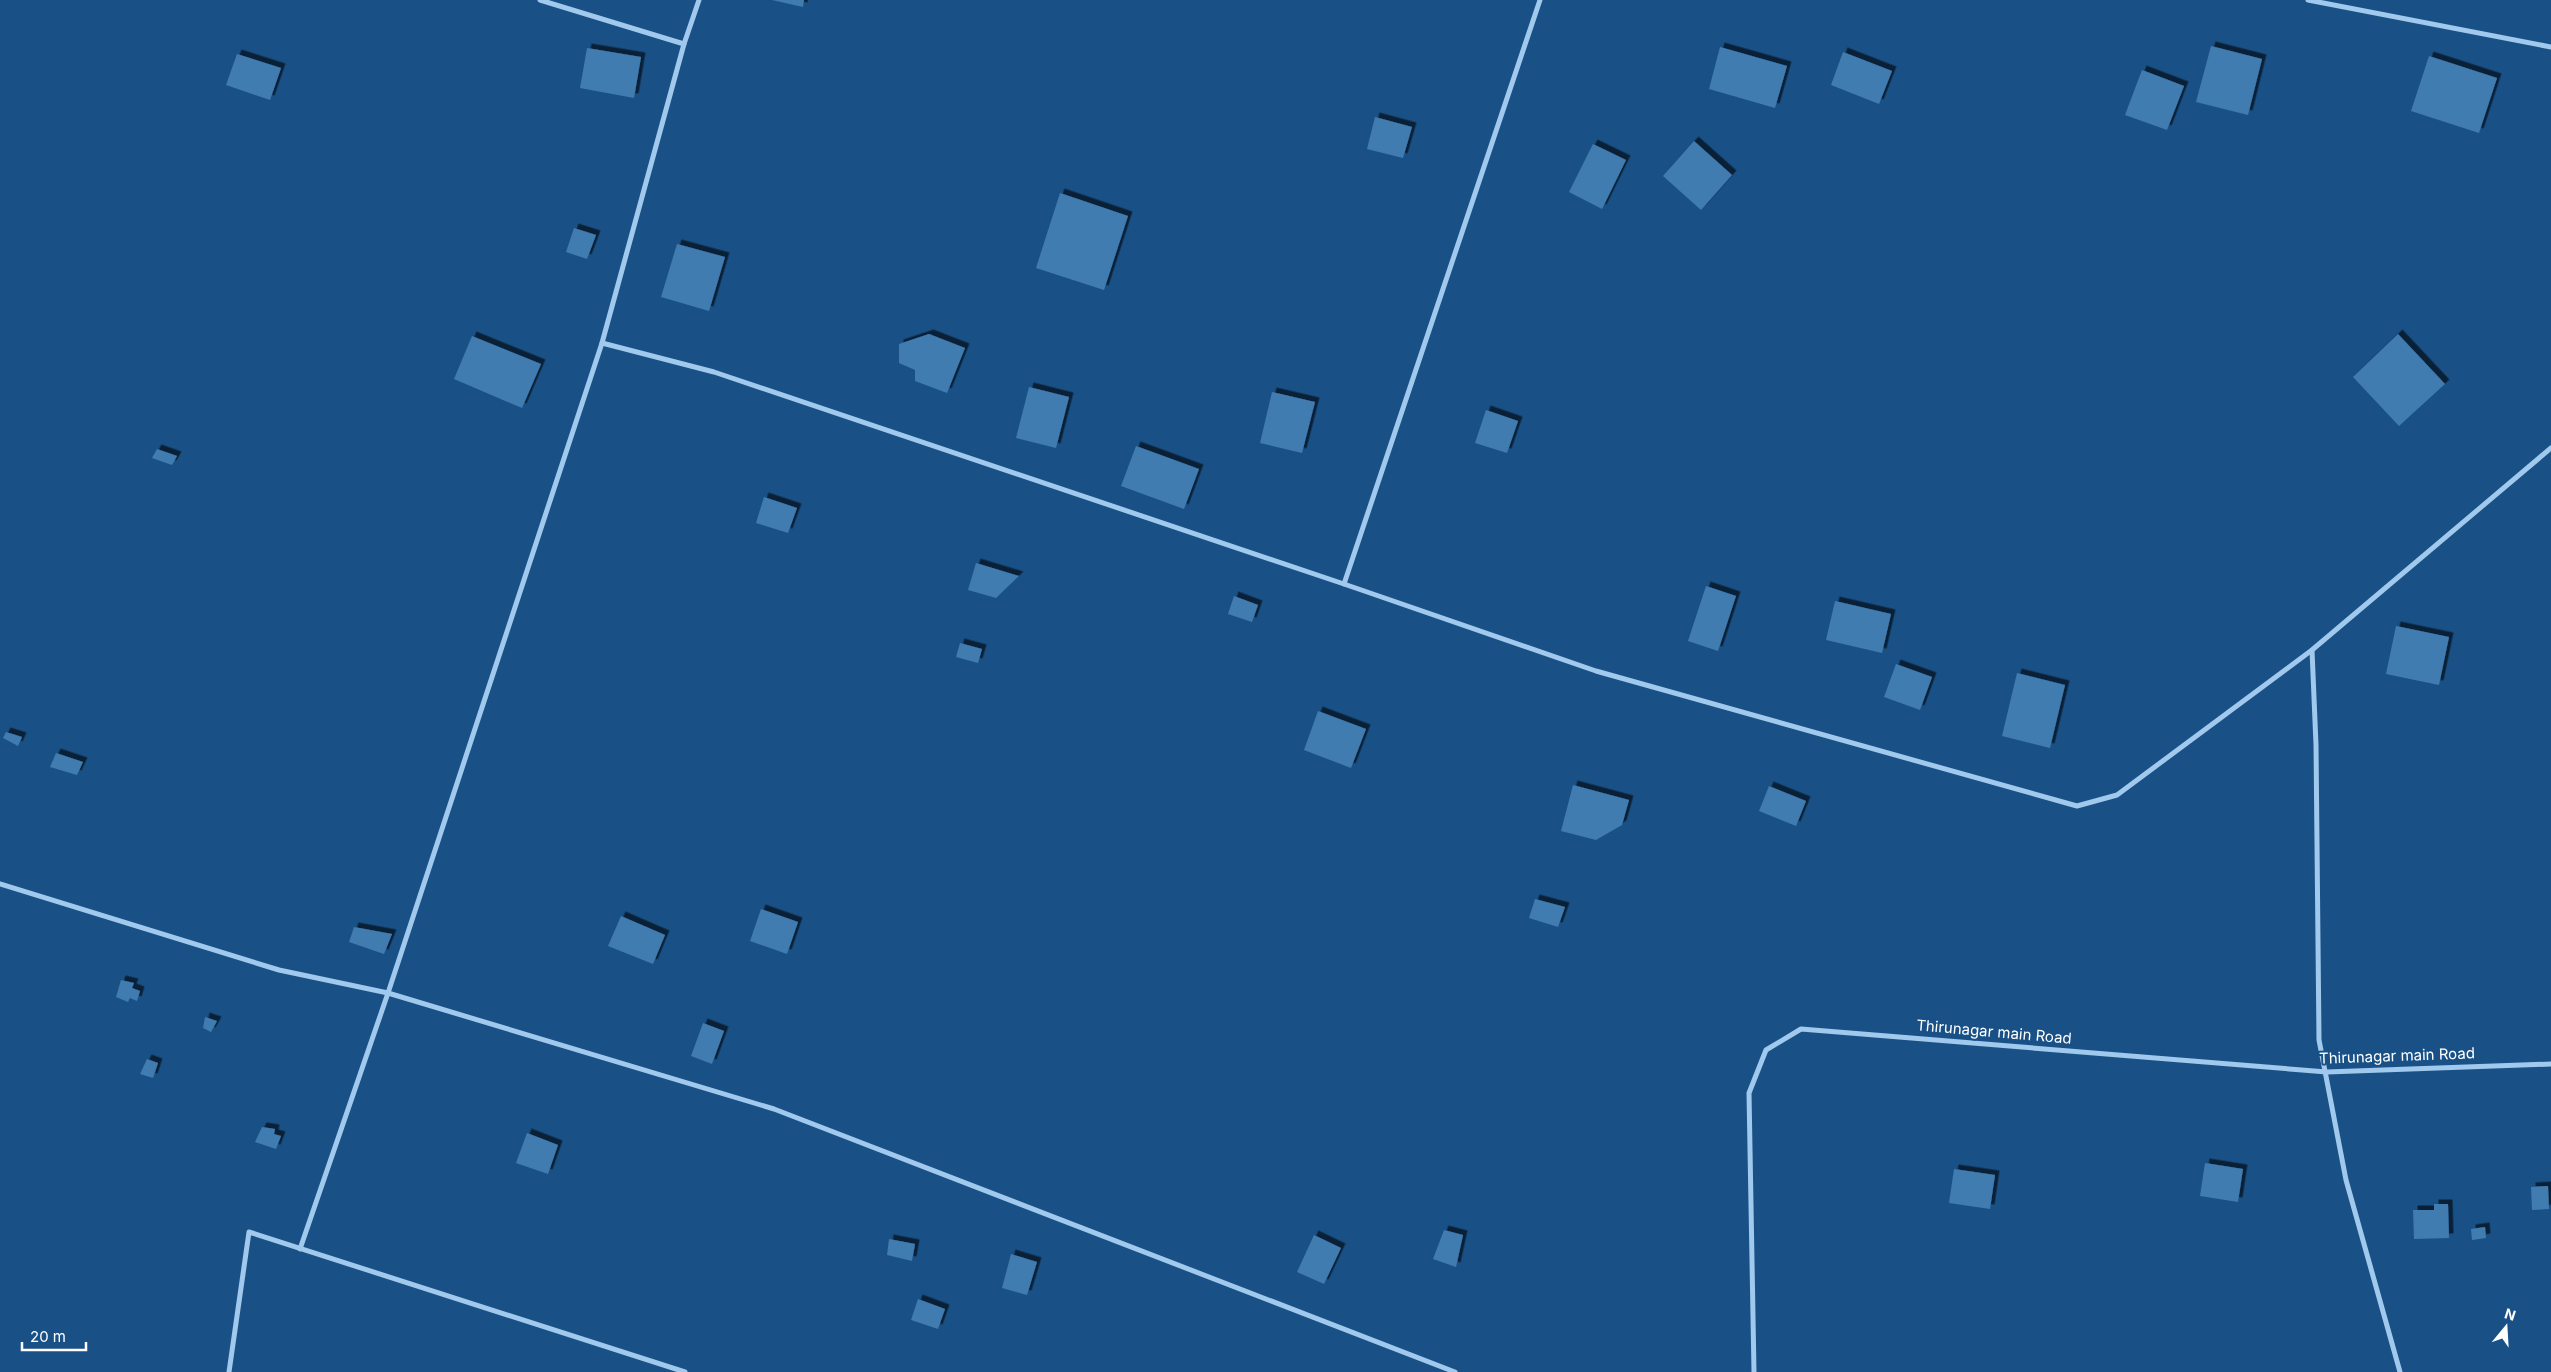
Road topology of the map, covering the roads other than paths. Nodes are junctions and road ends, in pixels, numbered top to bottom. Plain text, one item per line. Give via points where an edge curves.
1 (540, 0) edge
2 (699, 0) edge
3 (1540, 0) edge
4 (2308, 0) edge
5 (684, 44) junction
6 (2551, 46) edge
7 (602, 343) junction
8 (2551, 448) edge
9 (1344, 584) junction
10 (2312, 650) junction
11 (0, 884) edge
12 (388, 993) junction
13 (2551, 1064) edge
14 (2327, 1072) junction
15 (300, 1249) junction
16 (229, 1372) edge
17 (685, 1372) edge
18 (1455, 1372) edge
19 (1754, 1372) edge
20 (2400, 1372) edge

1 - 5 street
2 - 5 street
3 - 9 street
4 - 6 street
5 - 7 street
7 - 9 street via 714,372
7 - 12 street
8 - 10 street
9 - 10 street via 1596,671 2077,806 2117,795
10 - 14 street via 2319,1040
11 - 12 street via 279,970
12 - 15 street
12 - 18 street via 774,1109
13 - 14 street, Thirunagar main Road
14 - 19 street, Thirunagar main Road via 1801,1029 1766,1050 1749,1093
14 - 20 street via 2346,1180
15 - 16 street via 248,1232
15 - 17 street

